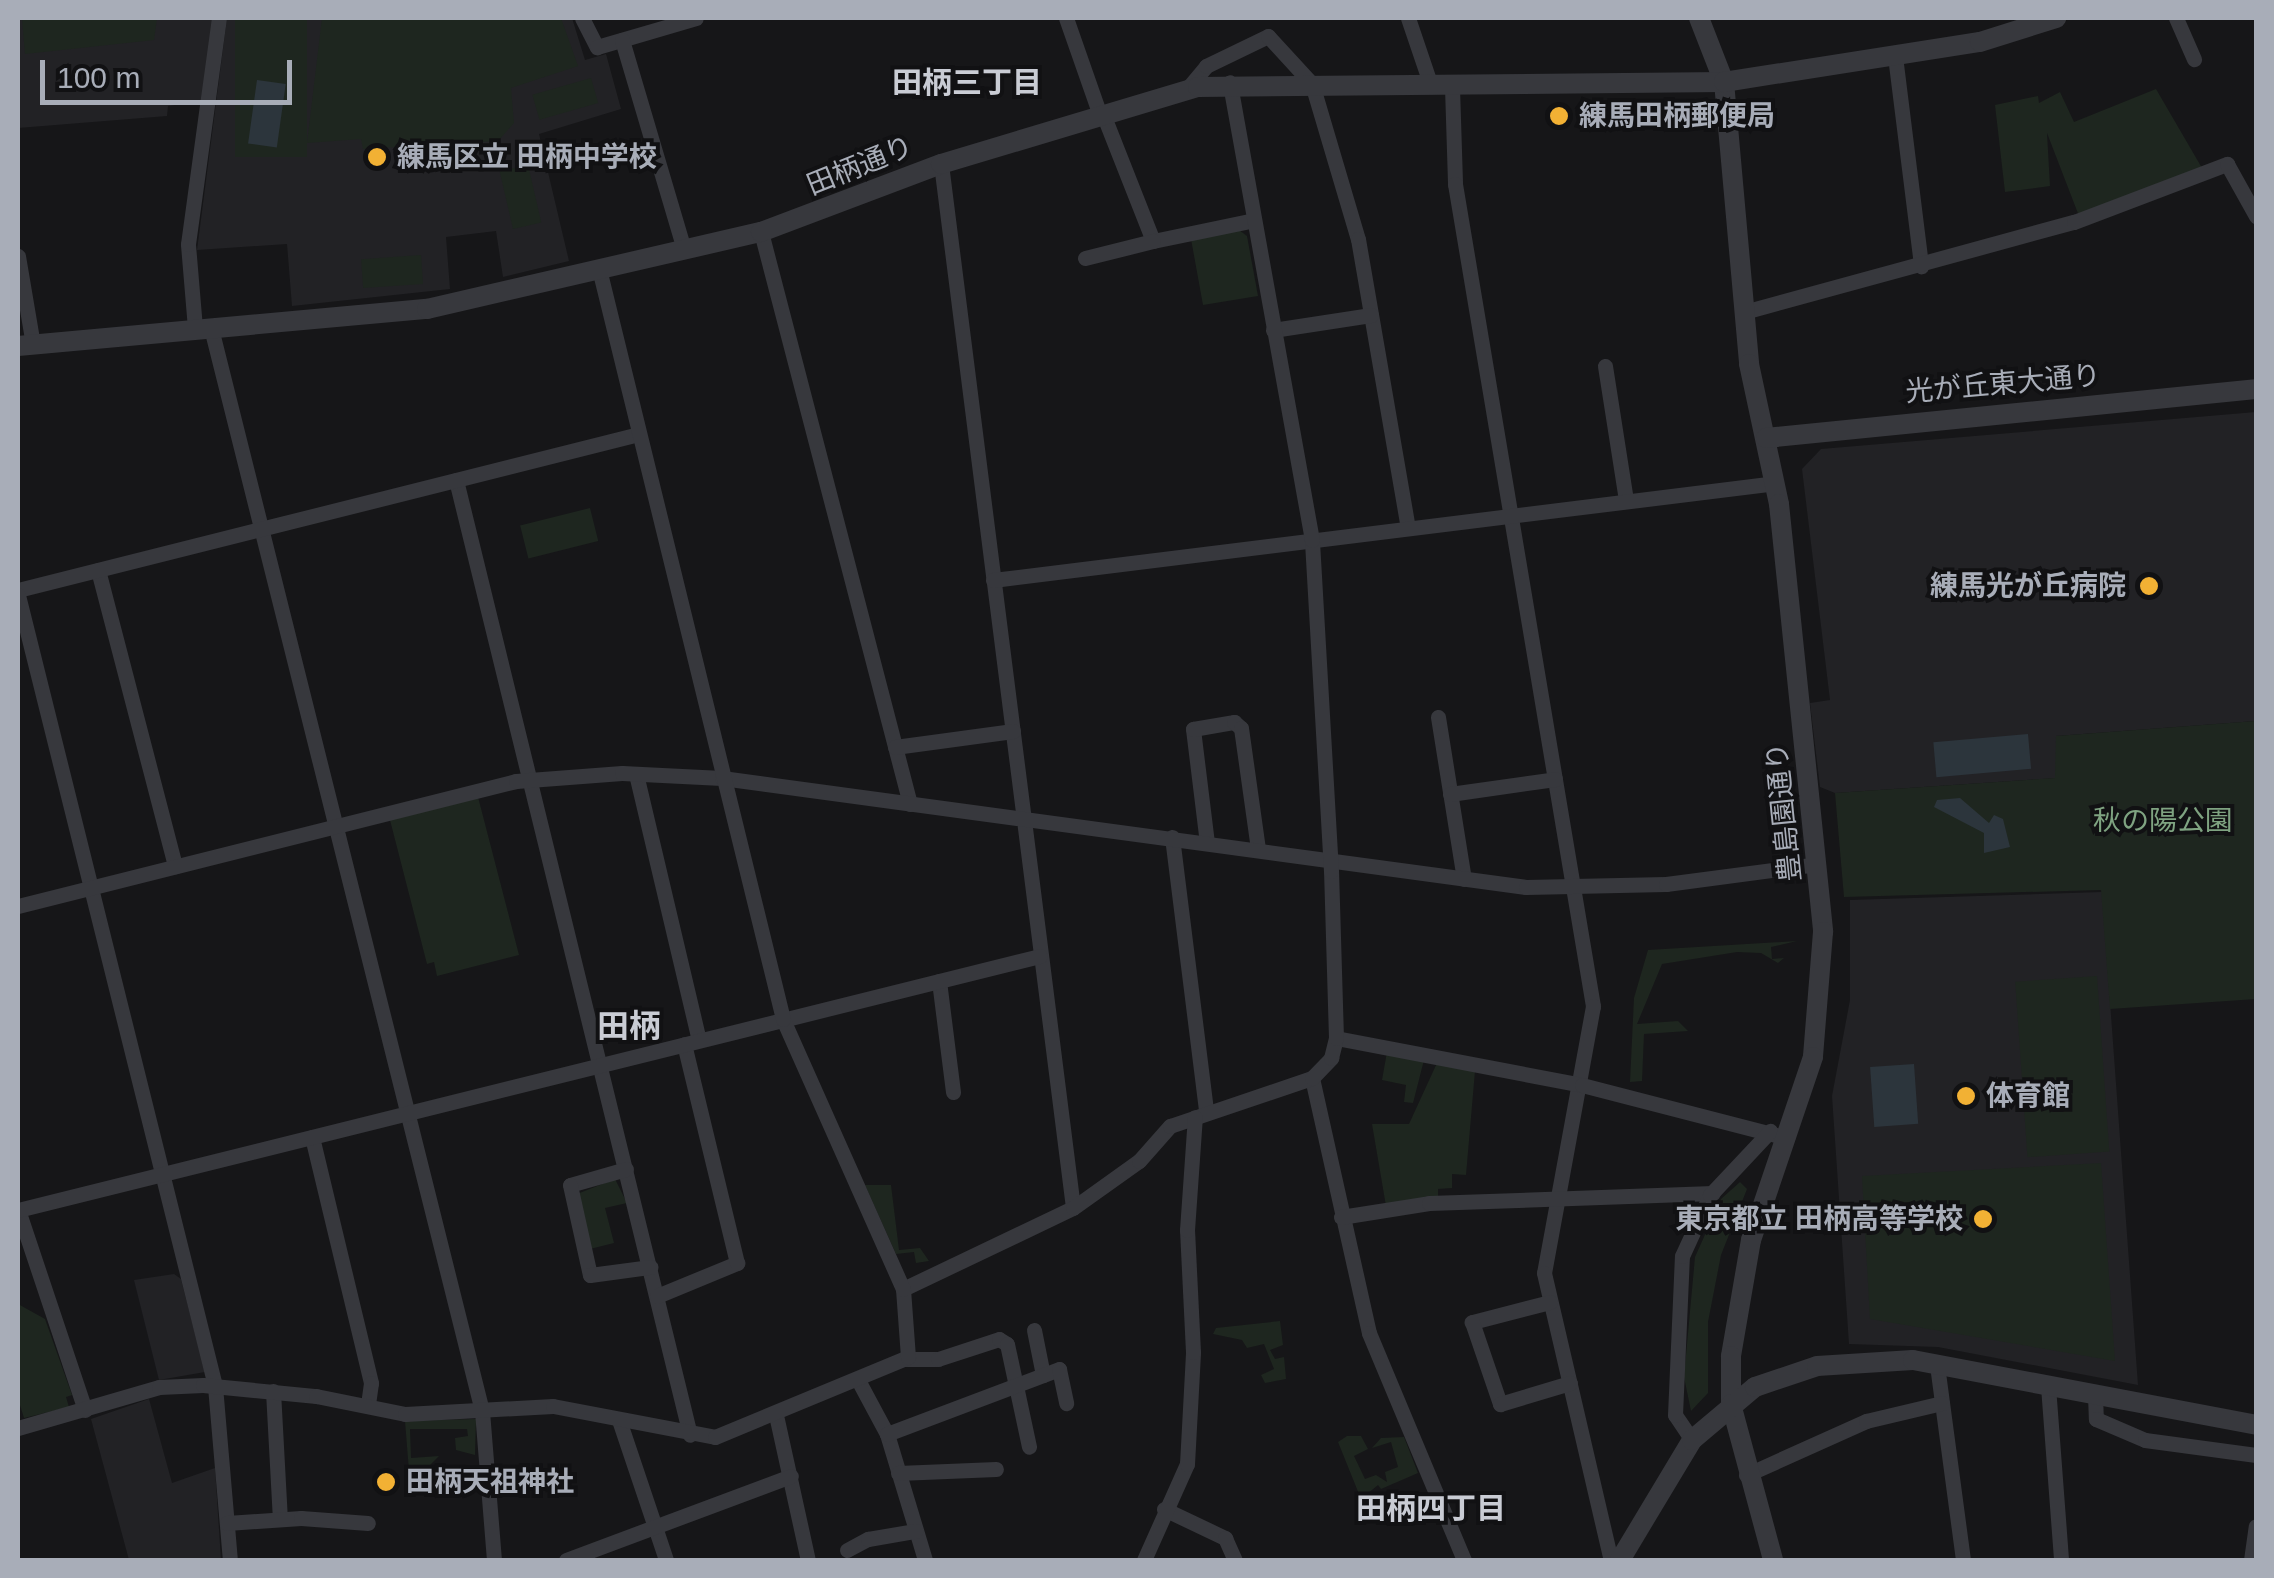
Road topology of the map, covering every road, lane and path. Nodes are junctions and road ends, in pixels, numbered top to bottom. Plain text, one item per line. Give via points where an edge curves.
1 (219, 18) edge
2 (582, 18) edge
3 (696, 18) edge
4 (1066, 18) edge
5 (1408, 18) edge
6 (1699, 18) edge
7 (2056, 18) edge
8 (2176, 18) edge
9 (622, 40) junction
10 (1895, 56) junction
11 (2194, 59) dead end
12 (1230, 82) junction
13 (1724, 82) junction
14 (1312, 84) junction
15 (1441, 86) junction
16 (1187, 89) junction
17 (1101, 114) junction
18 (941, 164) junction
19 (2256, 216) edge
20 (1254, 220) junction
21 (760, 232) junction
22 (1153, 241) junction
23 (684, 250) junction
24 (18, 256) edge
25 (1085, 258) dead end
26 (1920, 266) junction
27 (599, 269) junction
28 (1744, 312) junction
29 (1370, 315) junction
30 (203, 328) junction
31 (1273, 330) junction
32 (26, 346) edge
33 (1604, 366) dead end
34 (2253, 390) edge
35 (639, 434) junction
36 (1766, 438) junction
37 (456, 480) junction
38 (1776, 482) junction
39 (1626, 500) junction
40 (1511, 514) junction
41 (261, 528) junction
42 (1408, 528) junction
43 (1312, 540) junction
44 (98, 570) junction
45 (994, 580) junction
46 (18, 593) edge
47 (1438, 717) dead end
48 (1012, 731) junction
49 (895, 747) junction
50 (636, 774) junction
51 (722, 778) junction
52 (1555, 779) junction
53 (529, 780) junction
54 (1450, 794) junction
55 (910, 804) junction
56 (1024, 819) junction
57 (334, 826) junction
58 (1172, 837) junction
59 (1207, 842) junction
60 (1258, 849) junction
61 (1330, 860) junction
62 (1817, 864) junction
63 (175, 866) junction
64 (1464, 879) junction
65 (92, 887) junction
66 (1574, 888) junction
67 (18, 906) edge
68 (1040, 956) junction
69 (939, 981) junction
70 (782, 1020) junction
71 (1336, 1038) junction
72 (692, 1042) junction
73 (600, 1066) junction
74 (1312, 1078) junction
75 (1582, 1085) junction
76 (953, 1092) dead end
77 (406, 1113) junction
78 (1201, 1114) junction
79 (1778, 1134) junction
80 (312, 1137) junction
81 (626, 1169) junction
82 (163, 1174) junction
83 (1713, 1192) junction
84 (1558, 1201) junction
85 (1073, 1208) junction
86 (1341, 1217) junction
87 (650, 1266) junction
88 (903, 1289) junction
89 (658, 1296) junction
90 (1550, 1302) junction
91 (1034, 1330) dead end
92 (905, 1359) junction
93 (1936, 1365) junction
94 (1042, 1375) junction
95 (858, 1380) junction
96 (1570, 1383) junction
97 (1016, 1385) junction
98 (215, 1386) junction
99 (2048, 1386) junction
100 (272, 1392) junction
101 (2094, 1394) junction
102 (1942, 1403) junction
103 (368, 1404) junction
104 (1066, 1404) dead end
105 (1731, 1404) junction
106 (86, 1410) junction
107 (482, 1411) junction
108 (776, 1415) junction
109 (620, 1420) junction
110 (2256, 1425) edge
111 (18, 1428) edge
112 (887, 1434) junction
113 (690, 1435) junction
114 (1692, 1440) junction
115 (1029, 1448) dead end
116 (2256, 1454) edge
117 (996, 1469) dead end
118 (898, 1473) junction
119 (1746, 1475) junction
120 (790, 1476) junction
121 (1164, 1509) junction
122 (280, 1519) junction
123 (368, 1523) dead end
124 (227, 1524) junction
125 (655, 1526) junction
126 (2256, 1526) edge
127 (915, 1531) junction
128 (848, 1550) dead end
129 (230, 1560) edge
130 (494, 1560) edge
131 (566, 1560) edge
132 (666, 1560) edge
133 (808, 1560) edge
134 (925, 1560) edge
135 (1144, 1560) edge
136 (1236, 1560) edge
137 (1464, 1560) edge
138 (1611, 1560) edge
139 (1620, 1560) edge
140 (1772, 1560) edge
141 (1963, 1560) edge
142 (2060, 1560) edge
143 (2251, 1560) edge

1 - 30 street via 188,244
2 - 9 street via 597,47
3 - 9 street
4 - 17 street
5 - 15 street
6 - 13 street, 豊島園通り
7 - 10 street, 田柄通り via 1994,39
8 - 11 street
9 - 23 street
10 - 13 street, 田柄通り
10 - 26 street
12 - 14 street, 田柄通り
12 - 16 street, 田柄通り
12 - 20 street
13 - 15 street, 田柄通り
13 - 28 street, 豊島園通り
14 - 15 street, 田柄通り
14 - 16 street via 1268,36 1206,66
14 - 29 street via 1358,239
15 - 40 street
16 - 17 street, 田柄通り
17 - 18 street, 田柄通り
17 - 22 street
18 - 21 street, 田柄通り
18 - 45 street
19 - 26 street via 2227,164 2074,222
20 - 22 street
20 - 31 street
21 - 23 street, 田柄通り
21 - 49 street
22 - 25 street
23 - 27 street, 田柄通り
24 - 32 street
26 - 28 street
27 - 30 street, 田柄通り via 411,312
27 - 35 street
28 - 36 street, 豊島園通り
29 - 31 street
29 - 42 street
30 - 32 street, 田柄通り
30 - 41 street
31 - 43 street
33 - 39 street
34 - 36 street, 光が丘東大通り
35 - 37 street
35 - 51 street
36 - 38 street, 豊島園通り
37 - 41 street
37 - 53 street
38 - 39 street
38 - 62 street, 豊島園通り
39 - 40 street
40 - 42 street
40 - 52 street
41 - 44 street
41 - 57 street
42 - 43 street
43 - 45 street
43 - 61 street
44 - 46 street
44 - 63 street
45 - 48 street
46 - 65 street
47 - 54 street
48 - 49 street
48 - 56 street
49 - 55 street
50 - 51 street
50 - 53 street
50 - 72 street
51 - 55 street
51 - 70 street
52 - 54 street
52 - 66 street
53 - 57 street
53 - 73 street
54 - 64 street
55 - 56 street
56 - 58 street
56 - 68 street
57 - 63 street
57 - 77 street
58 - 59 street
58 - 78 street
59 - 60 street
59 - 60 street via 1192,733 1234,722 1241,728
60 - 61 street
61 - 64 street
61 - 71 street
62 - 66 street
62 - 79 street, 豊島園通り via 1821,1003 1810,1071
63 - 65 street
64 - 66 street
65 - 67 street
65 - 82 street
66 - 75 street via 1593,1006
68 - 69 street
68 - 85 street
69 - 70 street
69 - 76 street
70 - 72 street
70 - 88 street
71 - 74 street via 1324,1070
71 - 75 street
72 - 73 street
72 - 89 street via 737,1263
73 - 77 street
73 - 81 street
74 - 78 street
74 - 86 street
75 - 79 street
75 - 84 street
77 - 80 street
77 - 107 street
78 - 85 street via 1170,1126 1139,1161
78 - 121 street via 1187,1230 1193,1352 1187,1464
79 - 83 street
79 - 105 street, 豊島園通り via 1741,1278
80 - 82 street
80 - 103 street via 372,1384
81 - 87 street
81 - 87 street via 570,1184 590,1275
82 - 98 street
82 - 106 street via 18,1210
83 - 84 street
83 - 114 street via 1682,1256 1675,1416
84 - 86 street via 1429,1204
84 - 90 street via 1544,1274
85 - 88 street
86 - 137 street via 1370,1333
87 - 89 street
88 - 92 street via 912,1346
89 - 113 street
90 - 96 street
90 - 96 street via 1472,1322 1500,1404
91 - 94 street
92 - 95 street
92 - 97 street via 938,1360 1000,1339
93 - 99 street
93 - 102 street
93 - 105 street via 1886,1358 1817,1366 1755,1387
94 - 97 street
94 - 104 street via 1059,1369
95 - 108 street
95 - 112 street
96 - 138 street
97 - 112 street
97 - 115 street
98 - 100 street
98 - 106 street via 159,1387
98 - 124 street
99 - 101 street
99 - 142 street
100 - 103 street
100 - 122 street
101 - 110 street
101 - 116 street via 2096,1419 2145,1440
102 - 119 street via 1866,1421
102 - 141 street
103 - 107 street via 416,1414
105 - 114 street
105 - 119 street, 豊島園通り
106 - 111 street
107 - 109 street via 535,1404
107 - 130 street
108 - 113 street via 714,1437
108 - 120 street
109 - 113 street
109 - 125 street
112 - 118 street
114 - 139 street
117 - 118 street
118 - 127 street
119 - 140 street, 豊島園通り
120 - 125 street
120 - 133 street
121 - 135 street
121 - 136 street via 1225,1538
122 - 123 street
122 - 124 street
124 - 129 street
125 - 131 street
125 - 132 street
126 - 143 street
127 - 128 street via 868,1539
127 - 134 street

